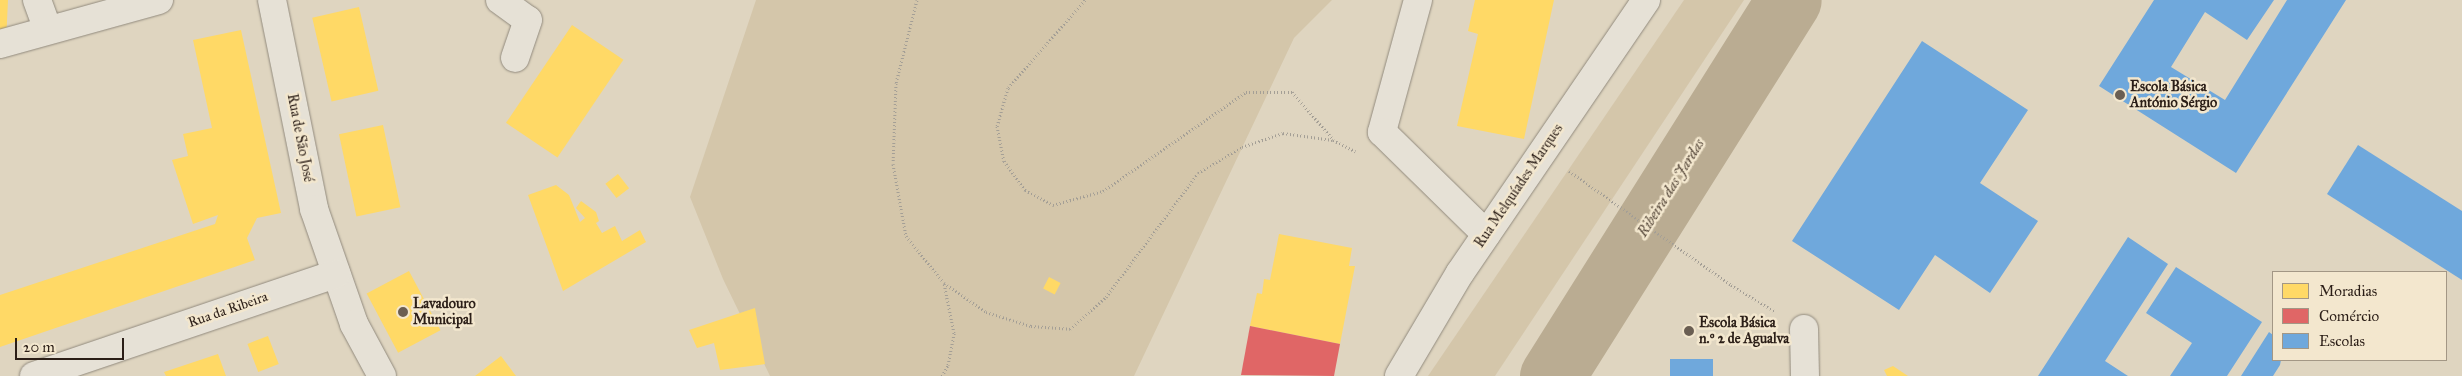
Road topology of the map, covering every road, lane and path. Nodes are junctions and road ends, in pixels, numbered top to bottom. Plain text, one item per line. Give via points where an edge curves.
1 (37, 0) edge
2 (159, 0) edge
3 (272, 0) edge
4 (500, 0) edge
5 (917, 0) edge
6 (1085, 0) edge
7 (1418, 0) edge
8 (1646, 0) edge
9 (48, 30) junction
10 (0, 44) edge
11 (515, 58) dead end
12 (1333, 140) junction
13 (1364, 156) dead end
14 (1591, 186) dead end
15 (1486, 234) junction
16 (336, 274) junction
17 (944, 283) junction
18 (1804, 329) joint
19 (34, 376) edge
20 (382, 376) edge
21 (942, 376) edge
22 (1399, 376) edge
23 (1805, 376) edge

1 - 9 street
2 - 9 street
3 - 16 street, Rua de São José via 314,209
4 - 11 street via 528,20
5 - 17 path via 896,83 893,164 906,236
6 - 12 path via 1008,88 997,126 1004,160 1025,190 1053,205 1103,191 1246,92 1292,92
7 - 15 street via 1382,132
8 - 15 street, Rua Melquíades Marques
9 - 10 street
12 - 13 path
12 - 17 path via 1283,133 1242,147 1198,173 1106,297 1070,329 1030,326 986,312
14 - 18 path via 1731,285
15 - 22 street, Rua Melquíades Marques
16 - 19 street, Rua da Ribeira
16 - 20 street, Rua de São José via 354,324
17 - 21 path via 954,332 948,365
18 - 23 street

